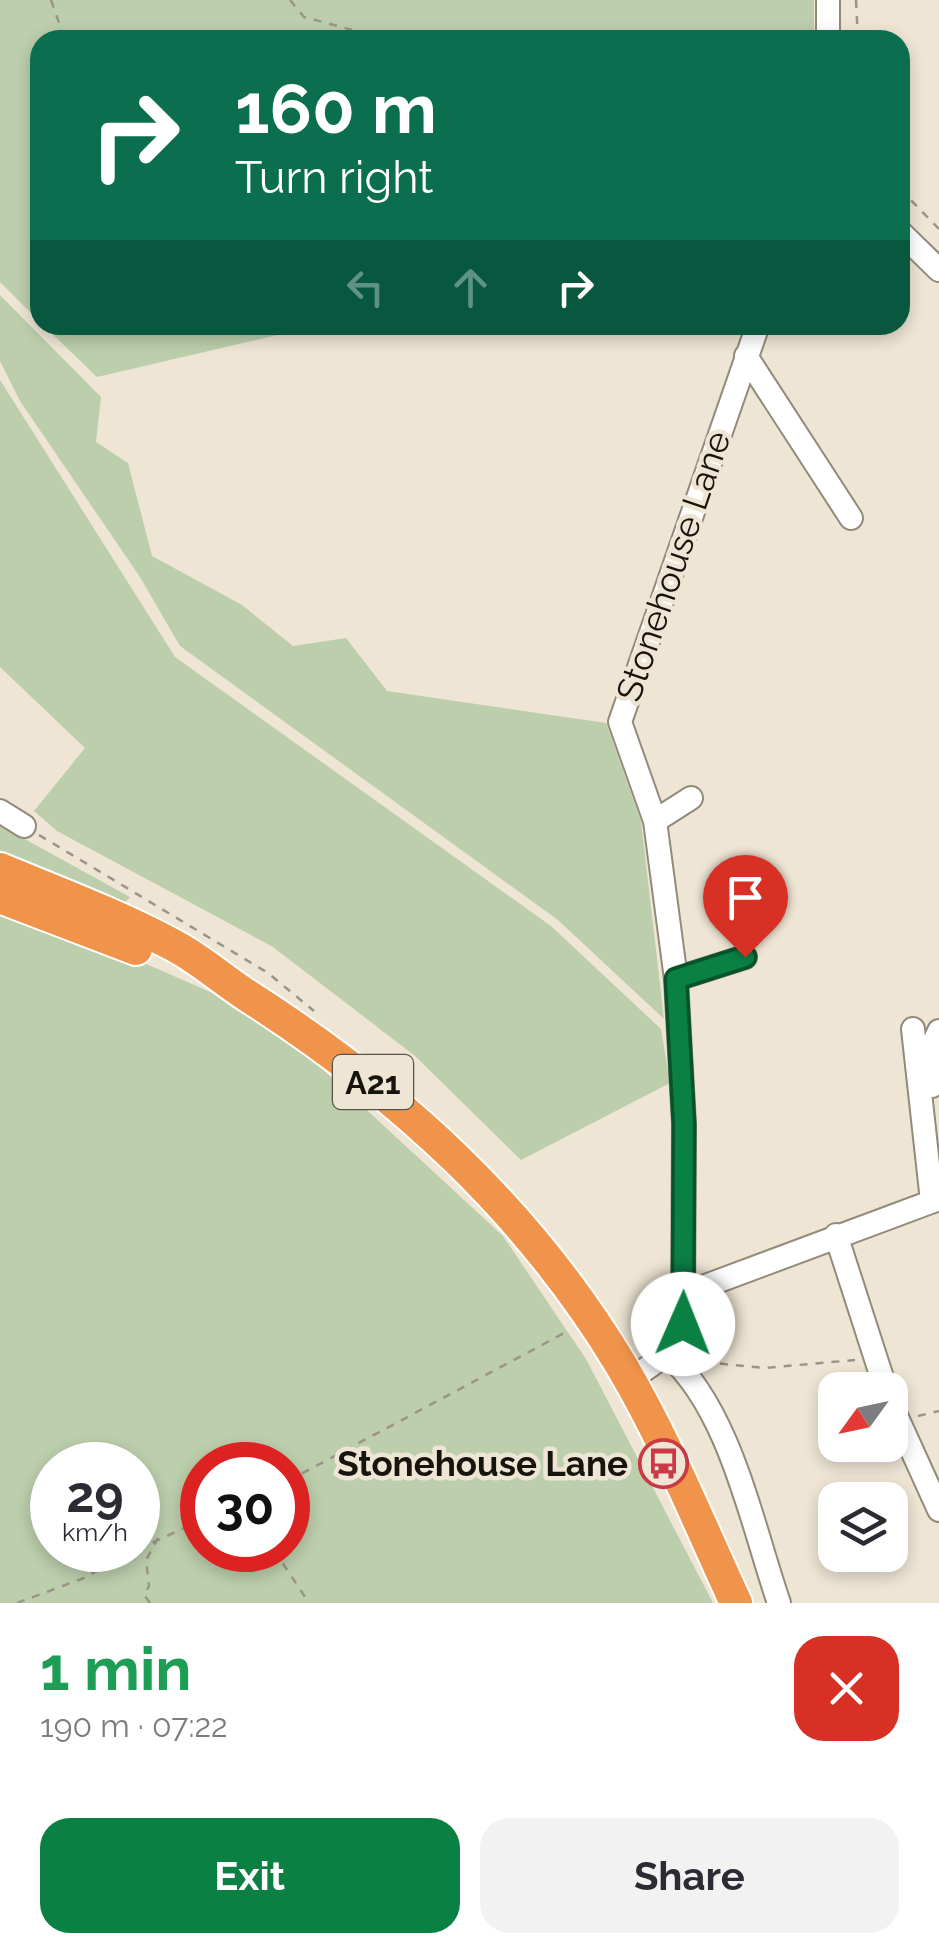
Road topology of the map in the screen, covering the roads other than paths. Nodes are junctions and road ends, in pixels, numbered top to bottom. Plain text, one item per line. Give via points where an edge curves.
1 (828, 0) edge
2 (828, 30) edge
3 (910, 242) edge
4 (939, 270) edge
5 (754, 335) edge
6 (746, 356) junction
7 (852, 518) dead end
8 (691, 798) dead end
9 (0, 811) edge
10 (655, 821) junction
11 (24, 826) dead end
12 (0, 869) edge
13 (0, 897) edge
14 (745, 957) dead end
15 (676, 979) junction
16 (246, 994) junction
17 (913, 1028) dead end
18 (939, 1031) edge
19 (937, 1193) edge
20 (836, 1235) junction
21 (684, 1294) junction
22 (675, 1362) junction
23 (879, 1372) edge
24 (630, 1380) junction
25 (908, 1442) edge
26 (939, 1510) edge
27 (736, 1603) edge
28 (779, 1603) edge

1 - 2 street
3 - 4 street
5 - 6 street, Stonehouse Lane
6 - 7 street
6 - 10 street, Stonehouse Lane via 620,722
8 - 10 street
9 - 11 street
10 - 15 street, Stonehouse Lane
12 - 16 highway, A21 via 176,946
13 - 16 highway, A21
14 - 15 street
15 - 21 street, Stonehouse Lane
16 - 24 highway, A21 via 357,1070 448,1148 554,1267
17 - 19 street
18 - 19 street via 931,1063
19 - 20 street
20 - 21 street
20 - 23 street
21 - 22 street, Stonehouse Lane
22 - 24 street
22 - 28 street via 715,1417
24 - 27 highway, A21
25 - 26 street

